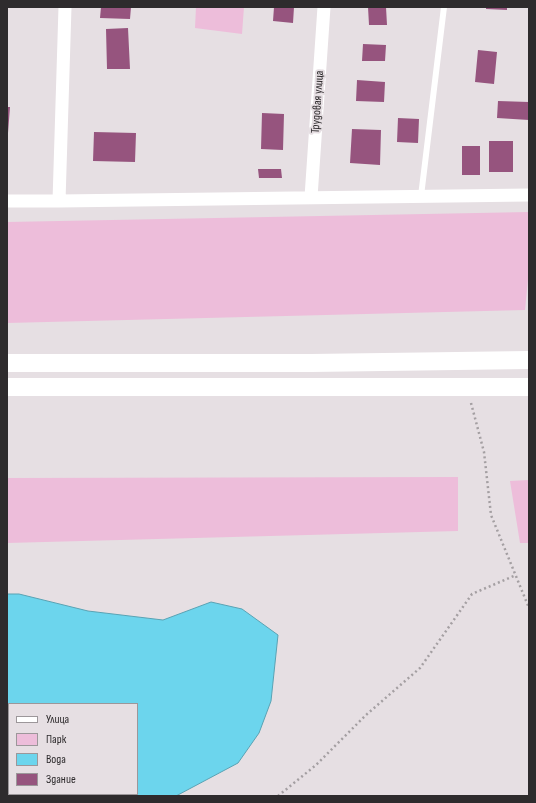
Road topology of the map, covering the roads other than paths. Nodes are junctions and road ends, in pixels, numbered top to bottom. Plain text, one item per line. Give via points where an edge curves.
1 (65, 7) edge
2 (324, 7) edge
3 (444, 7) edge
4 (529, 195) edge
5 (421, 196) junction
6 (312, 197) junction
7 (7, 201) edge
8 (59, 201) junction
9 (529, 360) edge
10 (7, 363) edge
11 (7, 387) edge
12 (529, 388) edge

1 - 8 street
2 - 6 street, Трудовая улица
3 - 5 lane
4 - 5 street
5 - 6 street
6 - 8 street
7 - 8 street
9 - 10 main road
11 - 12 main road

